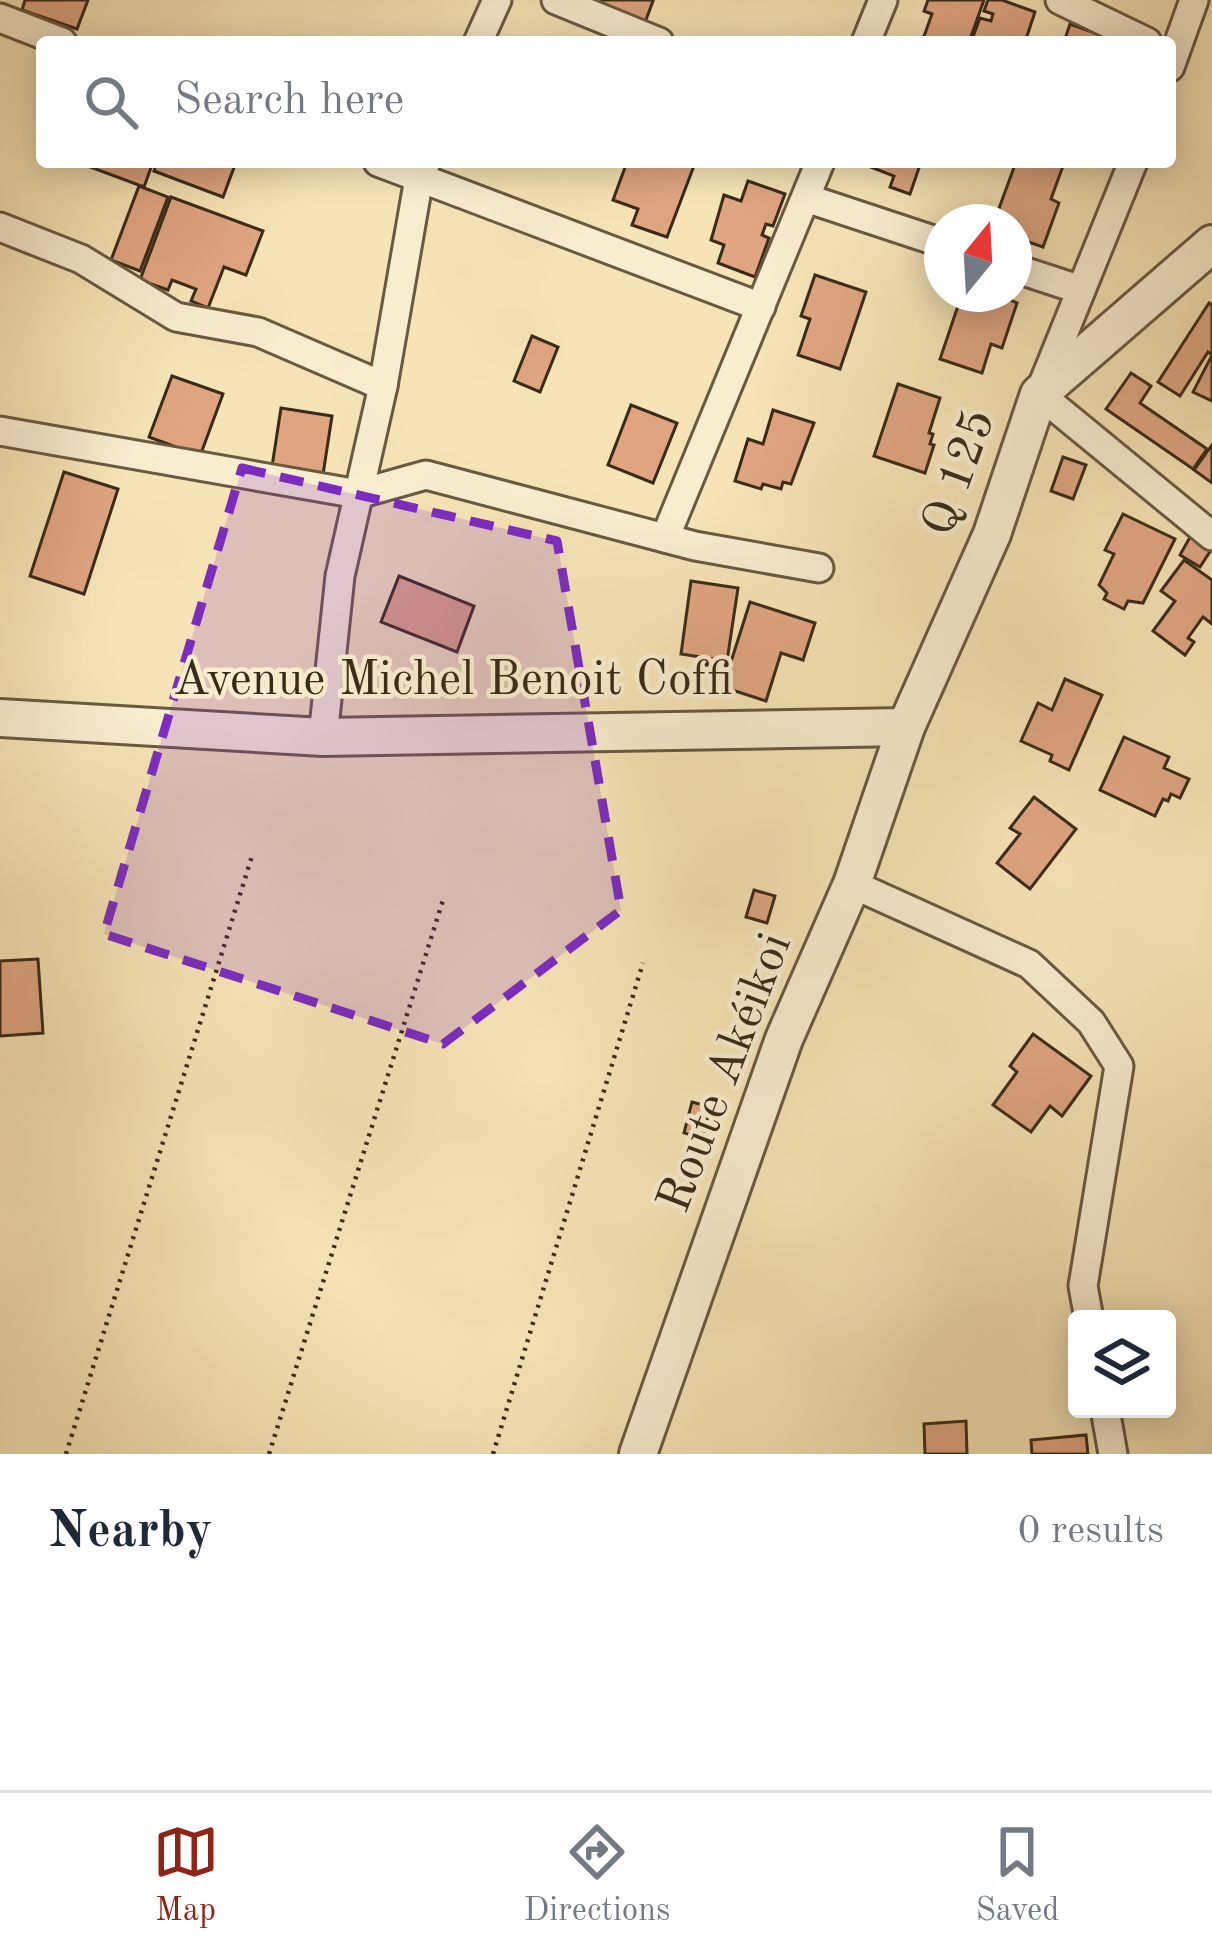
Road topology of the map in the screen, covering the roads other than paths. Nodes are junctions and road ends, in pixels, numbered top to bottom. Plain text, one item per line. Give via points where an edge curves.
1 (496, 0) edge
2 (556, 0) edge
3 (883, 0) edge
4 (1060, 0) edge
5 (1194, 0) edge
6 (0, 19) edge
7 (46, 36) edge
8 (481, 36) edge
9 (644, 36) edge
10 (868, 36) edge
11 (1135, 36) edge
12 (1176, 47) edge
13 (818, 168) edge
14 (1131, 168) edge
15 (423, 170) edge
16 (806, 198) junction
17 (0, 227) edge
18 (924, 237) edge
19 (1212, 244) edge
20 (1032, 274) edge
21 (1081, 290) junction
22 (761, 307) junction
23 (383, 386) junction
24 (1039, 394) junction
25 (0, 431) edge
26 (358, 494) junction
27 (1212, 536) edge
28 (665, 538) junction
29 (819, 568) dead end
30 (0, 718) edge
31 (906, 727) junction
32 (323, 736) junction
33 (852, 884) junction
34 (1087, 1310) edge
35 (1107, 1418) edge
36 (638, 1454) edge
37 (1113, 1454) edge

1 - 8 street
2 - 9 street
3 - 10 street
4 - 11 street
5 - 12 street
6 - 7 street
13 - 16 street
14 - 21 street
15 - 22 street
15 - 23 street
16 - 18 street
16 - 22 street
17 - 23 street via 81,259 176,317 258,332
19 - 24 street, Q 125
20 - 21 street
21 - 24 street
22 - 28 street
23 - 26 street
24 - 27 street
24 - 31 street, Q 125 via 992,534
25 - 26 street
26 - 28 street via 426,475
26 - 32 street
28 - 29 street
30 - 32 street, Avenue Michel Benoit Coffi
31 - 32 street, Avenue Michel Benoit Coffi
31 - 33 street, Route Akéikoi
33 - 34 street via 1029,964 1091,1022 1118,1066 1083,1286
33 - 36 street, Route Akéikoi via 784,1039
35 - 37 street

